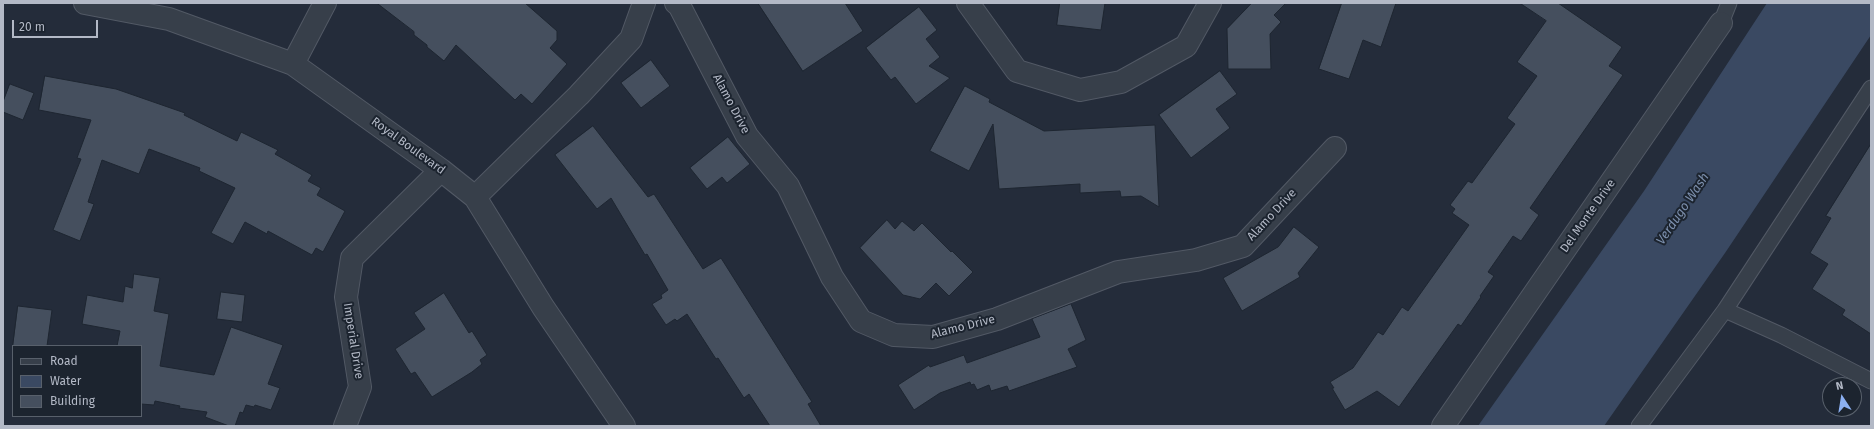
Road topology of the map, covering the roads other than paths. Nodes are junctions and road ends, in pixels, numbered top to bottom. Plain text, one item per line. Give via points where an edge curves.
1 (86, 3) edge
2 (325, 3) edge
3 (644, 3) edge
4 (676, 3) edge
5 (968, 3) edge
6 (1210, 3) edge
7 (1729, 3) edge
8 (1722, 23) joint
9 (293, 64) junction
10 (1871, 88) edge
11 (1335, 148) dead end
12 (441, 170) junction
13 (475, 197) junction
14 (1725, 310) junction
15 (1871, 381) edge
16 (345, 426) edge
17 (624, 426) edge
18 (1443, 426) edge
19 (1639, 426) edge

1 - 9 street, Royal Boulevard via 169,19
2 - 9 street
3 - 13 street via 631,39 579,95
4 - 11 street, Alamo Drive via 747,136 788,186 832,277 861,321 894,335 933,337 997,319 1118,272 1196,260 1243,246
5 - 6 street via 1018,71 1080,90 1121,82 1186,46
7 - 8 lane, Del Monte Drive
8 - 18 street, Del Monte Drive
9 - 12 street, Royal Boulevard
10 - 14 lane
12 - 13 street, Royal Boulevard
12 - 16 street, Imperial Drive via 352,258 346,297 360,387
13 - 17 street, Royal Boulevard via 544,307
14 - 15 lane
14 - 19 lane

